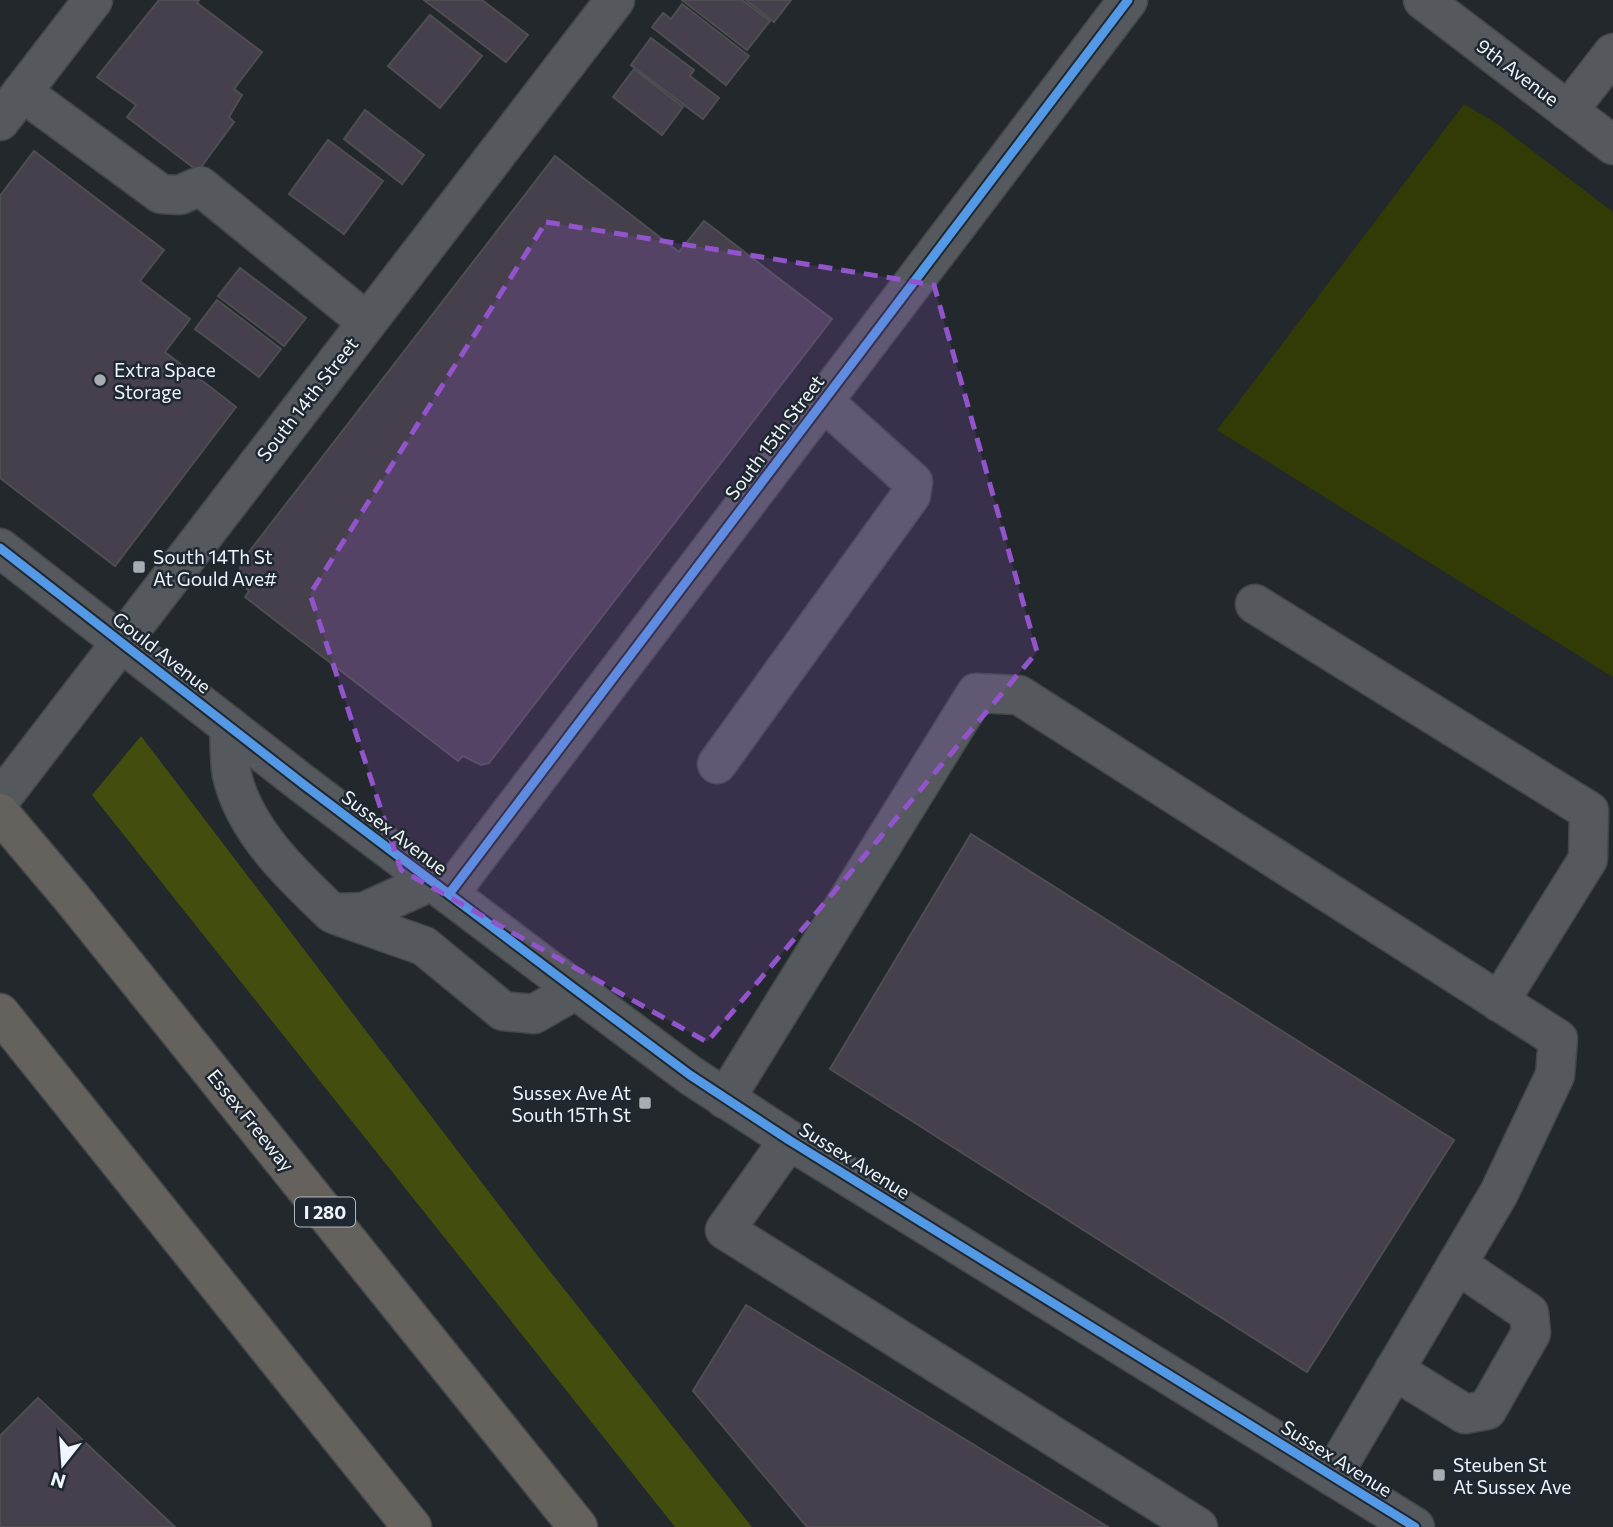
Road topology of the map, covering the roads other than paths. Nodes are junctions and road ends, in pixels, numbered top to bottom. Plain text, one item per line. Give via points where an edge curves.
1 (93, 0) edge
2 (615, 0) edge
3 (1128, 0) edge
4 (1423, 0) edge
5 (1613, 53) edge
6 (11, 106) edge
7 (1568, 111) junction
8 (1613, 145) edge
9 (367, 322) junction
10 (823, 401) junction
11 (0, 548) edge
12 (1255, 604) dead end
13 (121, 642) junction
14 (229, 726) junction
15 (717, 764) dead end
16 (303, 784) joint
17 (0, 800) edge
18 (0, 813) edge
19 (441, 888) junction
20 (332, 913) junction
21 (576, 990) junction
22 (1499, 1002) junction
23 (0, 1013) edge
24 (725, 1099) junction
25 (789, 1140) junction
26 (1457, 1264) junction
27 (1394, 1370) junction
28 (1332, 1476) junction
29 (412, 1527) edge
30 (578, 1527) edge
31 (1198, 1527) edge
32 (1415, 1527) edge

1 - 6 street
2 - 9 street, South 14th Street
3 - 10 street, South 15th Street
4 - 7 street, 9th Avenue
5 - 7 street
6 - 9 street via 161,194 180,195 200,186
7 - 8 street, 9th Avenue
9 - 13 street, South 14th Street
10 - 15 street via 913,482 911,495
10 - 19 street, South 15th Street
11 - 13 street, Gould Avenue
12 - 22 street via 1589,811 1588,859
13 - 14 street, Gould Avenue
13 - 17 street, South 14th Street
14 - 16 street, Gould Avenue
14 - 20 street via 232,775 250,821
16 - 19 street, Sussex Avenue
18 - 30 highway, Essex Freeway / I 280
19 - 20 street via 364,912
19 - 21 street, Sussex Avenue
20 - 21 street via 425,946 503,1011 534,1014
21 - 24 street, Sussex Avenue
22 - 24 street via 1019,695 976,693
22 - 26 street via 1558,1040 1555,1075 1499,1193
23 - 29 highway
24 - 25 street, Sussex Avenue
25 - 28 street, Sussex Avenue
25 - 31 street via 725,1230
26 - 27 street
26 - 27 street via 1529,1313 1531,1333 1487,1410 1465,1414
27 - 28 street
28 - 32 street, Sussex Avenue

